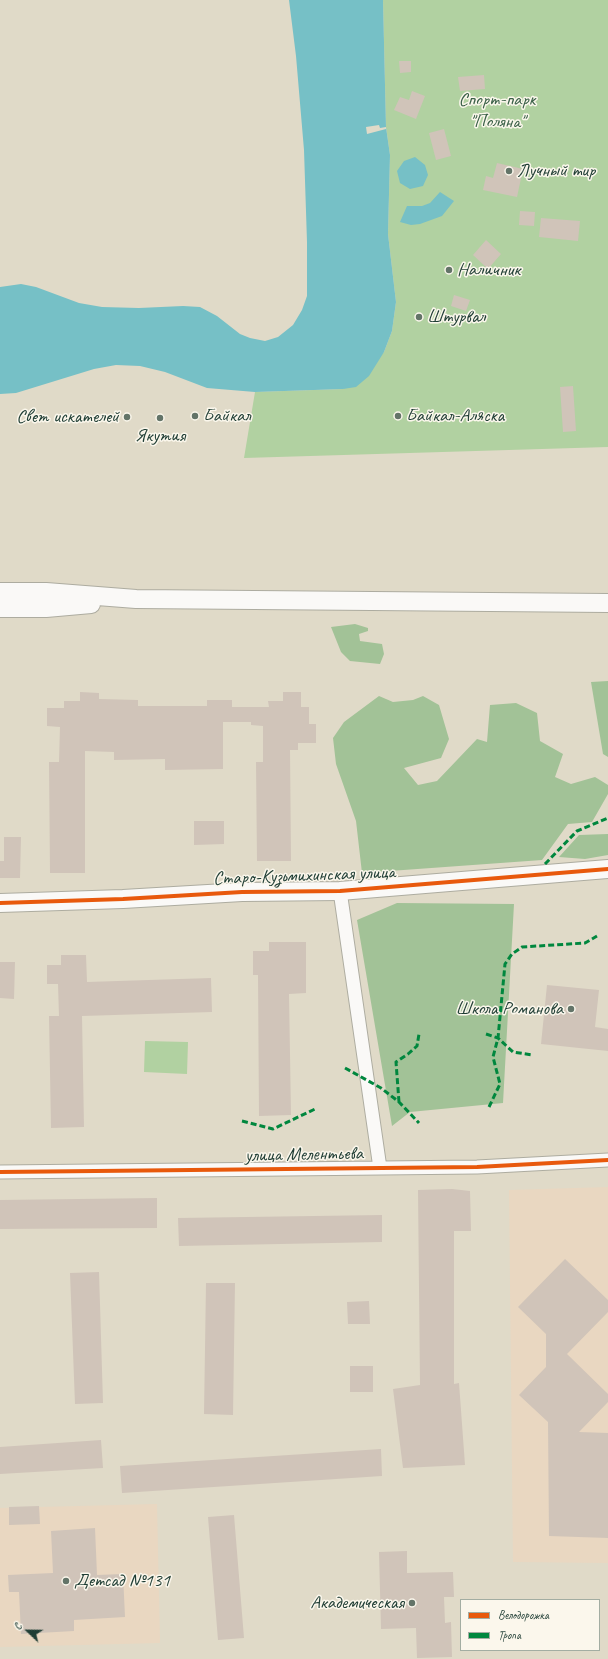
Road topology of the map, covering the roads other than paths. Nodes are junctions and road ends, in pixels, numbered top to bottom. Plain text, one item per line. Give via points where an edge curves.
1 (0, 592) edge
2 (136, 599) junction
3 (608, 603) edge
4 (0, 608) edge
5 (608, 869) edge
6 (340, 891) junction
7 (0, 903) edge
8 (608, 1160) edge
9 (380, 1168) junction
10 (0, 1172) edge

1 - 2 main road via 46,592
2 - 3 main road
2 - 4 main road via 69,606
5 - 6 main road, Старо-Кузьмихинская улица
6 - 7 main road, Старо-Кузьмихинская улица via 242,892
6 - 9 street
8 - 9 street, улица Мелентьева via 477,1167
9 - 10 street, улица Мелентьева

